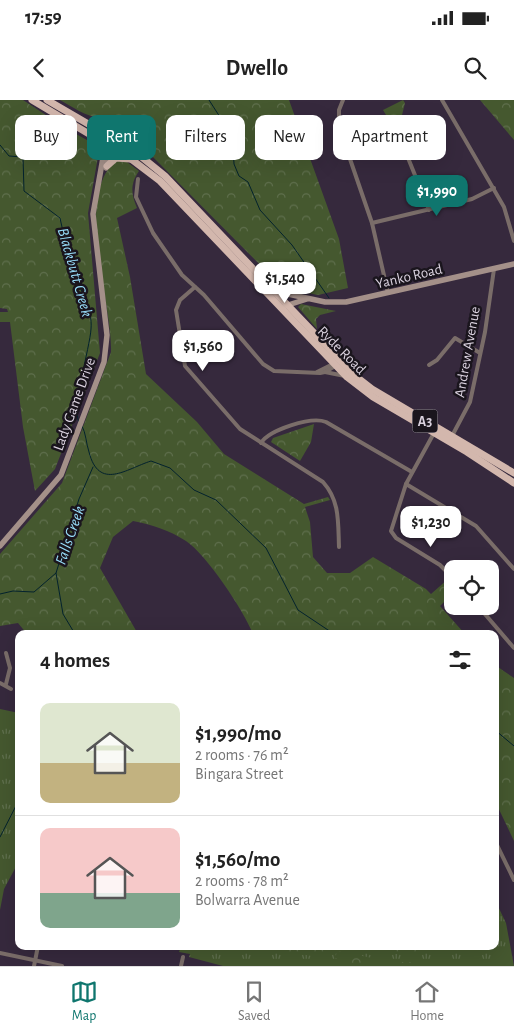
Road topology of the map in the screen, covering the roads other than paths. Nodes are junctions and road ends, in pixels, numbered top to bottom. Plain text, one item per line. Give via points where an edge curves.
1 (32, 100) edge
2 (47, 100) edge
3 (442, 100) edge
4 (341, 101) edge
5 (87, 122) edge
6 (87, 132) edge
7 (105, 160) edge
8 (107, 160) edge
9 (114, 160) edge
10 (133, 160) edge
11 (144, 160) edge
12 (409, 160) edge
13 (106, 166) junction
14 (138, 179) dead end
15 (494, 188) junction
16 (98, 189) junction
17 (429, 210) junction
18 (372, 223) junction
19 (514, 241) edge
20 (514, 264) edge
21 (494, 269) junction
22 (195, 288) junction
23 (274, 291) junction
24 (388, 293) junction
25 (300, 296) junction
26 (309, 298) junction
27 (285, 304) junction
28 (453, 333) dead end
29 (455, 338) junction
30 (480, 353) junction
31 (337, 363) junction
32 (428, 364) dead end
33 (317, 372) junction
34 (325, 372) junction
35 (347, 377) junction
36 (434, 433) junction
37 (452, 436) junction
38 (261, 443) junction
39 (412, 472) junction
40 (514, 478) edge
41 (406, 484) junction
42 (0, 546) edge
43 (339, 547) dead end
44 (444, 568) edge
45 (514, 568) edge
46 (486, 615) edge
47 (499, 630) edge
48 (499, 630) edge
49 (514, 648) edge
50 (6, 653) dead end
51 (0, 684) edge
52 (6, 684) junction
53 (11, 689) dead end
54 (499, 849) edge
55 (514, 880) edge
56 (37, 950) edge
57 (0, 954) edge
58 (183, 957) dead end
59 (35, 961) junction
60 (34, 966) edge
61 (62, 966) edge
62 (181, 966) edge

1 - 6 highway, Ryde Road / A3
2 - 5 highway, Ryde Road / A3
3 - 15 street
4 - 18 street via 339,127
7 - 16 main road, Lady Game Drive
8 - 13 main road, Lady Game Drive
9 - 13 highway
10 - 27 highway, Ryde Road / A3 via 160,181
11 - 23 highway, Ryde Road / A3 via 165,176
12 - 17 street
13 - 16 main road, Lady Game Drive
14 - 22 street via 136,197 153,233
15 - 17 street via 472,200
15 - 19 street via 507,214
16 - 42 main road, Lady Game Drive via 93,214 107,349 61,475
17 - 18 street
18 - 24 street
20 - 21 main road, Yanko Road
21 - 24 main road, Yanko Road
21 - 30 street, Andrew Avenue
22 - 33 street via 266,367 277,371
22 - 38 street via 180,300 176,310 183,361 240,429
23 - 25 main road, Yanko Road
23 - 27 highway, Ryde Road / A3
24 - 26 main road, Yanko Road via 337,303
25 - 26 main road, Yanko Road
25 - 27 main road
26 - 27 main road, Yanko Road
27 - 31 highway, Ryde Road / A3
28 - 29 street
29 - 30 street
29 - 32 street via 437,360
30 - 37 street, Andrew Avenue via 469,405
31 - 33 street
31 - 34 street
31 - 35 highway, Ryde Road / A3
31 - 37 highway, Ryde Road / A3 via 372,389
33 - 34 street
34 - 35 street
35 - 36 highway, Ryde Road / A3 via 373,397
36 - 39 street
36 - 40 highway, Ryde Road / A3
37 - 40 highway, Ryde Road / A3
38 - 39 street via 267,436 307,420 318,419
38 - 43 street via 313,474 328,487 337,508
39 - 41 street
41 - 44 street via 392,534
41 - 45 street via 479,528
46 - 48 street
47 - 49 street
50 - 52 street via 10,668
51 - 52 street
52 - 53 street
54 - 55 street
56 - 59 street
57 - 59 street
58 - 62 street
59 - 60 street
59 - 61 street

